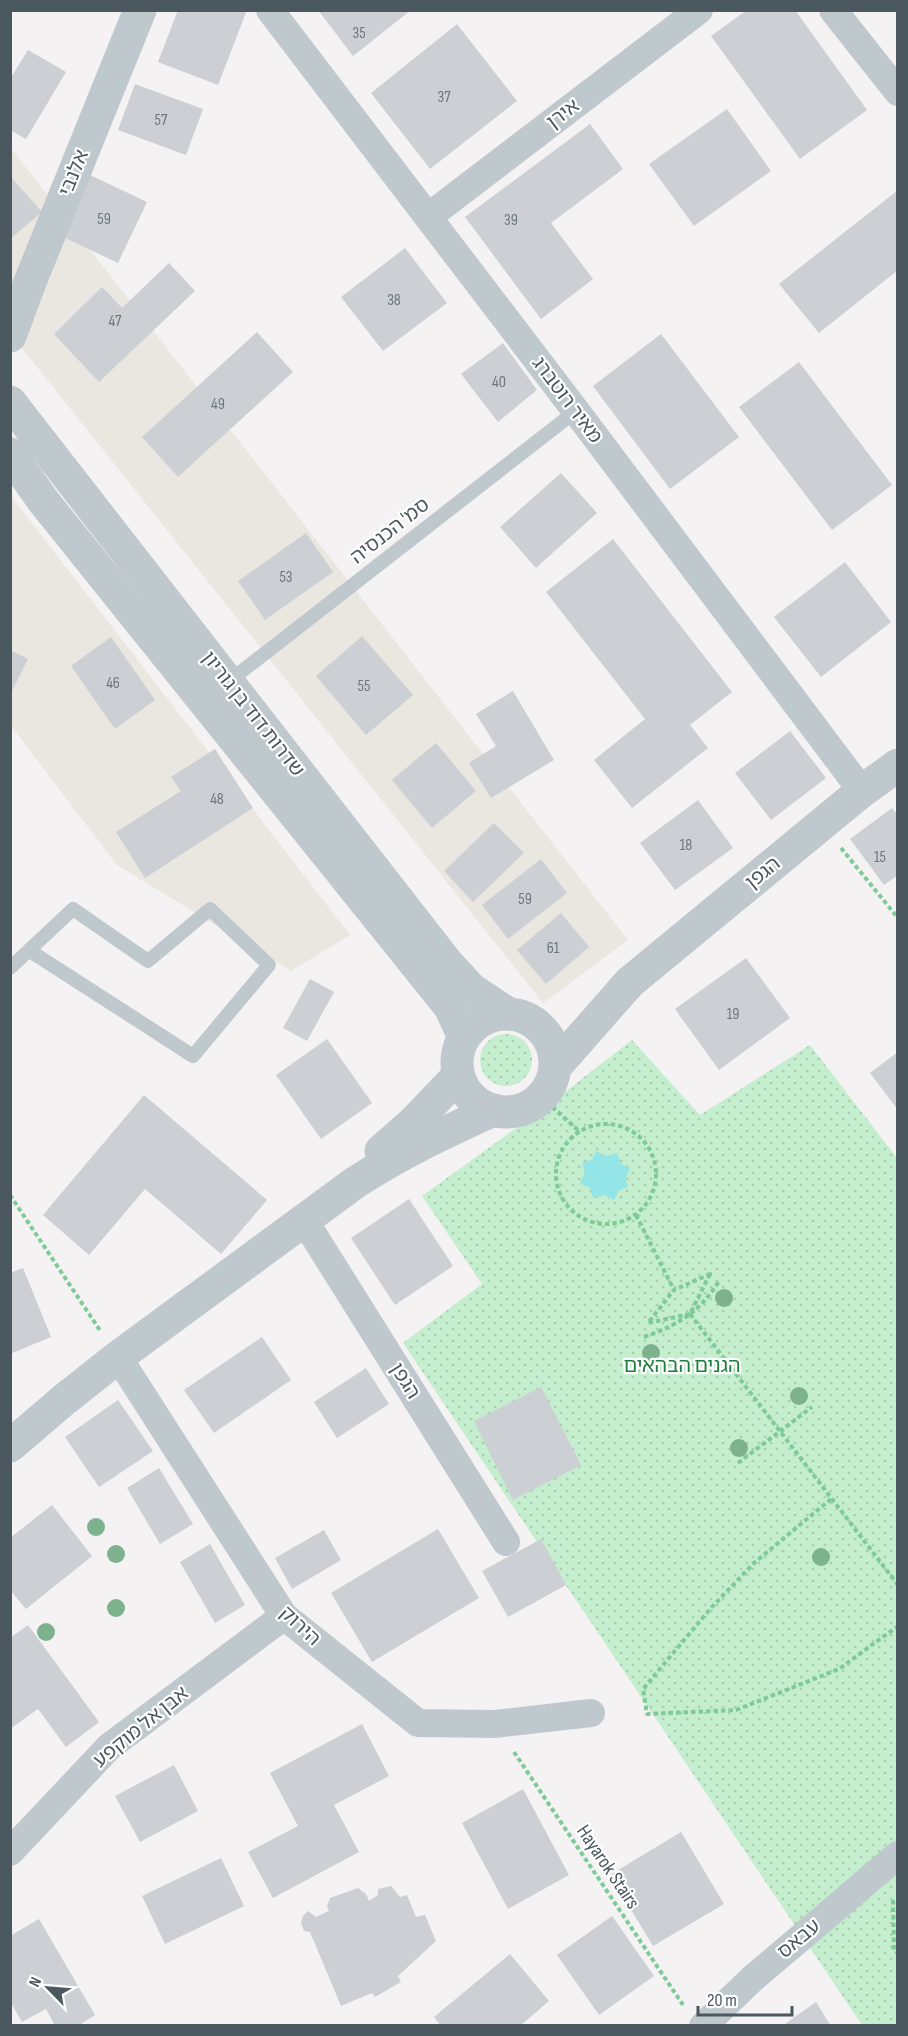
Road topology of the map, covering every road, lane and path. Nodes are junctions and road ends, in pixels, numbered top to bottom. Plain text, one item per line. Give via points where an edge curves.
1 (140, 10) edge
2 (270, 10) edge
3 (699, 10) edge
4 (833, 10) edge
5 (897, 92) edge
6 (428, 218) junction
7 (20, 291) edge
8 (10, 336) edge
9 (10, 402) edge
10 (576, 411) junction
11 (10, 454) edge
12 (10, 492) edge
13 (44, 502) junction
14 (228, 682) junction
15 (897, 765) edge
16 (862, 791) junction
17 (839, 846) dead end
18 (897, 918) edge
19 (30, 951) junction
20 (10, 968) edge
21 (630, 982) junction
22 (507, 1013) junction
23 (542, 1028) junction
24 (464, 1037) junction
25 (555, 1067) junction
26 (457, 1077) junction
27 (541, 1097) junction
28 (494, 1110) junction
29 (579, 1131) junction
30 (10, 1195) edge
31 (636, 1215) junction
32 (304, 1220) junction
33 (719, 1281) dead end
34 (674, 1290) junction
35 (690, 1314) junction
36 (644, 1337) dead end
37 (118, 1357) junction
38 (812, 1407) dead end
39 (780, 1432) junction
40 (10, 1446) edge
41 (738, 1463) dead end
42 (831, 1498) junction
43 (506, 1542) dead end
44 (897, 1585) edge
45 (284, 1616) junction
46 (897, 1626) edge
47 (591, 1713) dead end
48 (495, 1724) junction
49 (10, 1852) edge
50 (897, 1855) edge
51 (897, 1892) edge
52 (897, 1953) edge
53 (694, 2016) edge

1 - 7 street, אלנבי
2 - 6 street, מאיר רוטברג
3 - 6 street, אירן
4 - 5 street
6 - 10 street, מאיר רוטברג
7 - 8 street, אלנבי
9 - 14 street, שדרות דוד בן גוריון
10 - 14 lane, סמ' הכנסיה
10 - 16 street, מאיר רוטברג
11 - 13 street, שדרות דוד בן גוריון
12 - 13 street
13 - 24 street, שדרות דוד בן גוריון via 450,1007
14 - 22 street, שדרות דוד בן גוריון via 447,963 471,988
15 - 16 street, הגפן
16 - 21 street, הגפן
17 - 18 path
19 - 19 lane via 193,1056 269,965 210,909 148,962 73,909
19 - 20 lane
21 - 23 street, הגפן
21 - 25 street, הגפן
22 - 23 street
22 - 24 street via 481,1021
23 - 25 street via 554,1051
24 - 26 street
25 - 27 street
26 - 28 street via 466,1093
26 - 32 street via 414,1122
27 - 28 street via 511,1112
27 - 29 path
28 - 32 street via 393,1158
29 - 31 path via 596,1124 615,1124 632,1129 653,1152 655,1189
29 - 31 path via 565,1144 557,1161 556,1182 562,1199 578,1216 603,1225
30 - 37 path
31 - 34 path
32 - 37 street
32 - 43 street, הגפן
33 - 35 path via 708,1300
34 - 35 path via 710,1275
34 - 35 path via 648,1323
35 - 36 path
35 - 39 path
37 - 40 street
37 - 45 street, הירוק
38 - 39 path
39 - 41 path
39 - 42 path
42 - 44 path
42 - 46 path via 754,1563 710,1609 643,1689 647,1714 735,1710 839,1669
45 - 48 street, הירוק via 418,1724
45 - 49 street, אבן אל מוקפע via 108,1747
47 - 48 street, הירוק
48 - 53 path, Hayarok Stairs
50 - 53 street, עבאס via 752,1978
51 - 52 path via 893,1897

